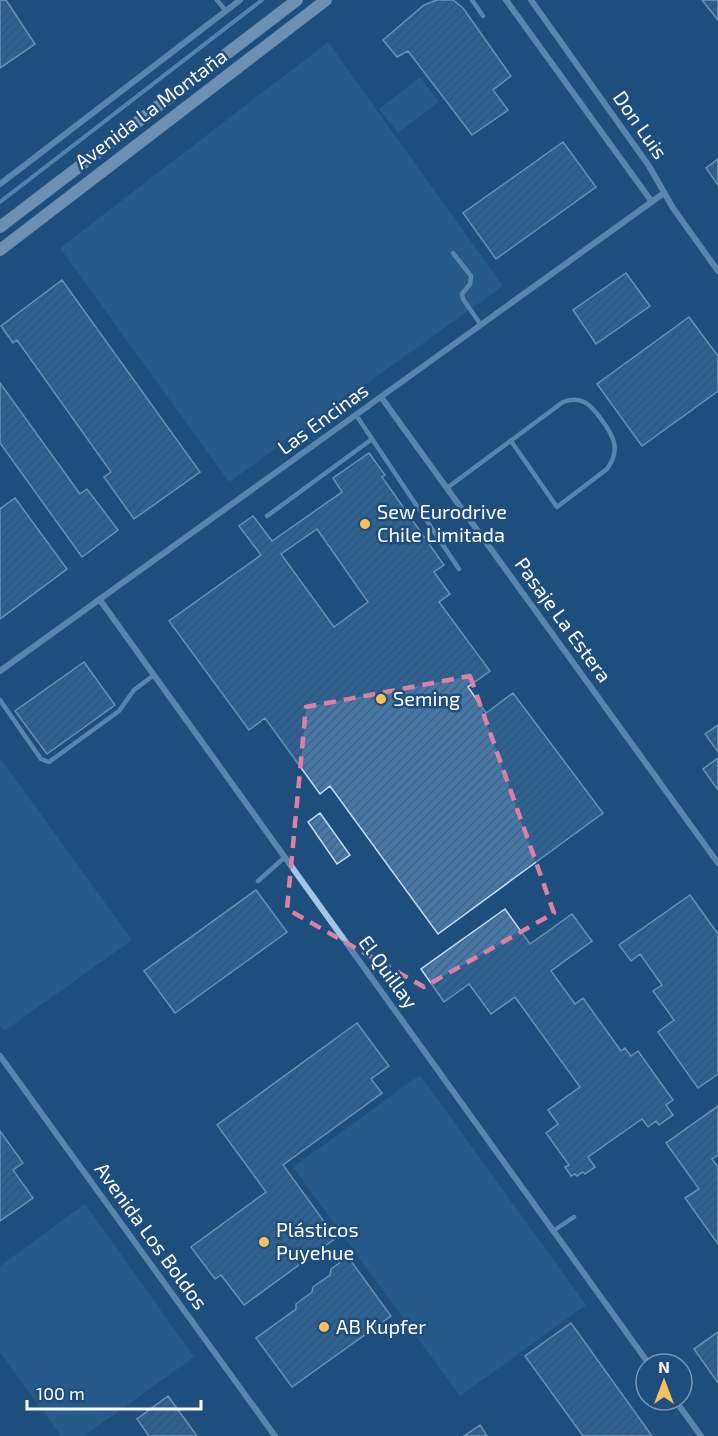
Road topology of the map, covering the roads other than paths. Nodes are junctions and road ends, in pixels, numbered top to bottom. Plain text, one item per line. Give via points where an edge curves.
1 (216, 0) edge
2 (240, 0) edge
3 (297, 0) edge
4 (326, 0) edge
5 (472, 0) edge
6 (507, 0) edge
7 (531, 0) edge
8 (226, 11) junction
9 (483, 16) dead end
10 (0, 184) edge
11 (664, 193) junction
12 (652, 202) junction
13 (0, 227) edge
14 (0, 250) edge
15 (453, 253) dead end
16 (718, 271) edge
17 (481, 325) junction
18 (381, 397) junction
19 (356, 415) junction
20 (372, 439) junction
21 (511, 441) junction
22 (447, 488) junction
23 (267, 516) dead end
24 (459, 569) dead end
25 (99, 600) junction
26 (0, 671) edge
27 (154, 675) junction
28 (0, 700) edge
29 (285, 857) junction
30 (718, 863) edge
31 (258, 881) dead end
32 (0, 1056) edge
33 (574, 1217) dead end
34 (553, 1231) junction
35 (640, 1352) edge
36 (684, 1412) edge
37 (275, 1436) edge
38 (701, 1436) edge

1 - 8 lane
2 - 8 street
3 - 13 main road, Avenida La Montaña
4 - 14 main road, Avenida La Montaña
5 - 9 lane
6 - 12 street
7 - 11 street, Don Luis
8 - 10 street
11 - 12 street, Las Encinas
11 - 16 street, Don Luis
12 - 17 street, Las Encinas
15 - 17 lane via 471,276 463,299
17 - 18 street, Las Encinas
18 - 19 street, Las Encinas
18 - 22 street, Pasaje La Estera
19 - 20 lane
19 - 25 street, Las Encinas
20 - 23 lane
20 - 24 lane
21 - 21 lane via 563,402 574,399 591,405 612,433 615,449 607,469 557,507
21 - 22 lane
22 - 30 street, Pasaje La Estera
25 - 26 street, Las Encinas
25 - 27 street, El Quillay
27 - 28 lane via 134,690 119,711 49,762 41,759
27 - 29 street, El Quillay
29 - 31 lane
29 - 34 street, El Quillay
32 - 37 street, Avenida Los Boldos
33 - 34 lane
34 - 35 street, El Quillay
36 - 38 street

